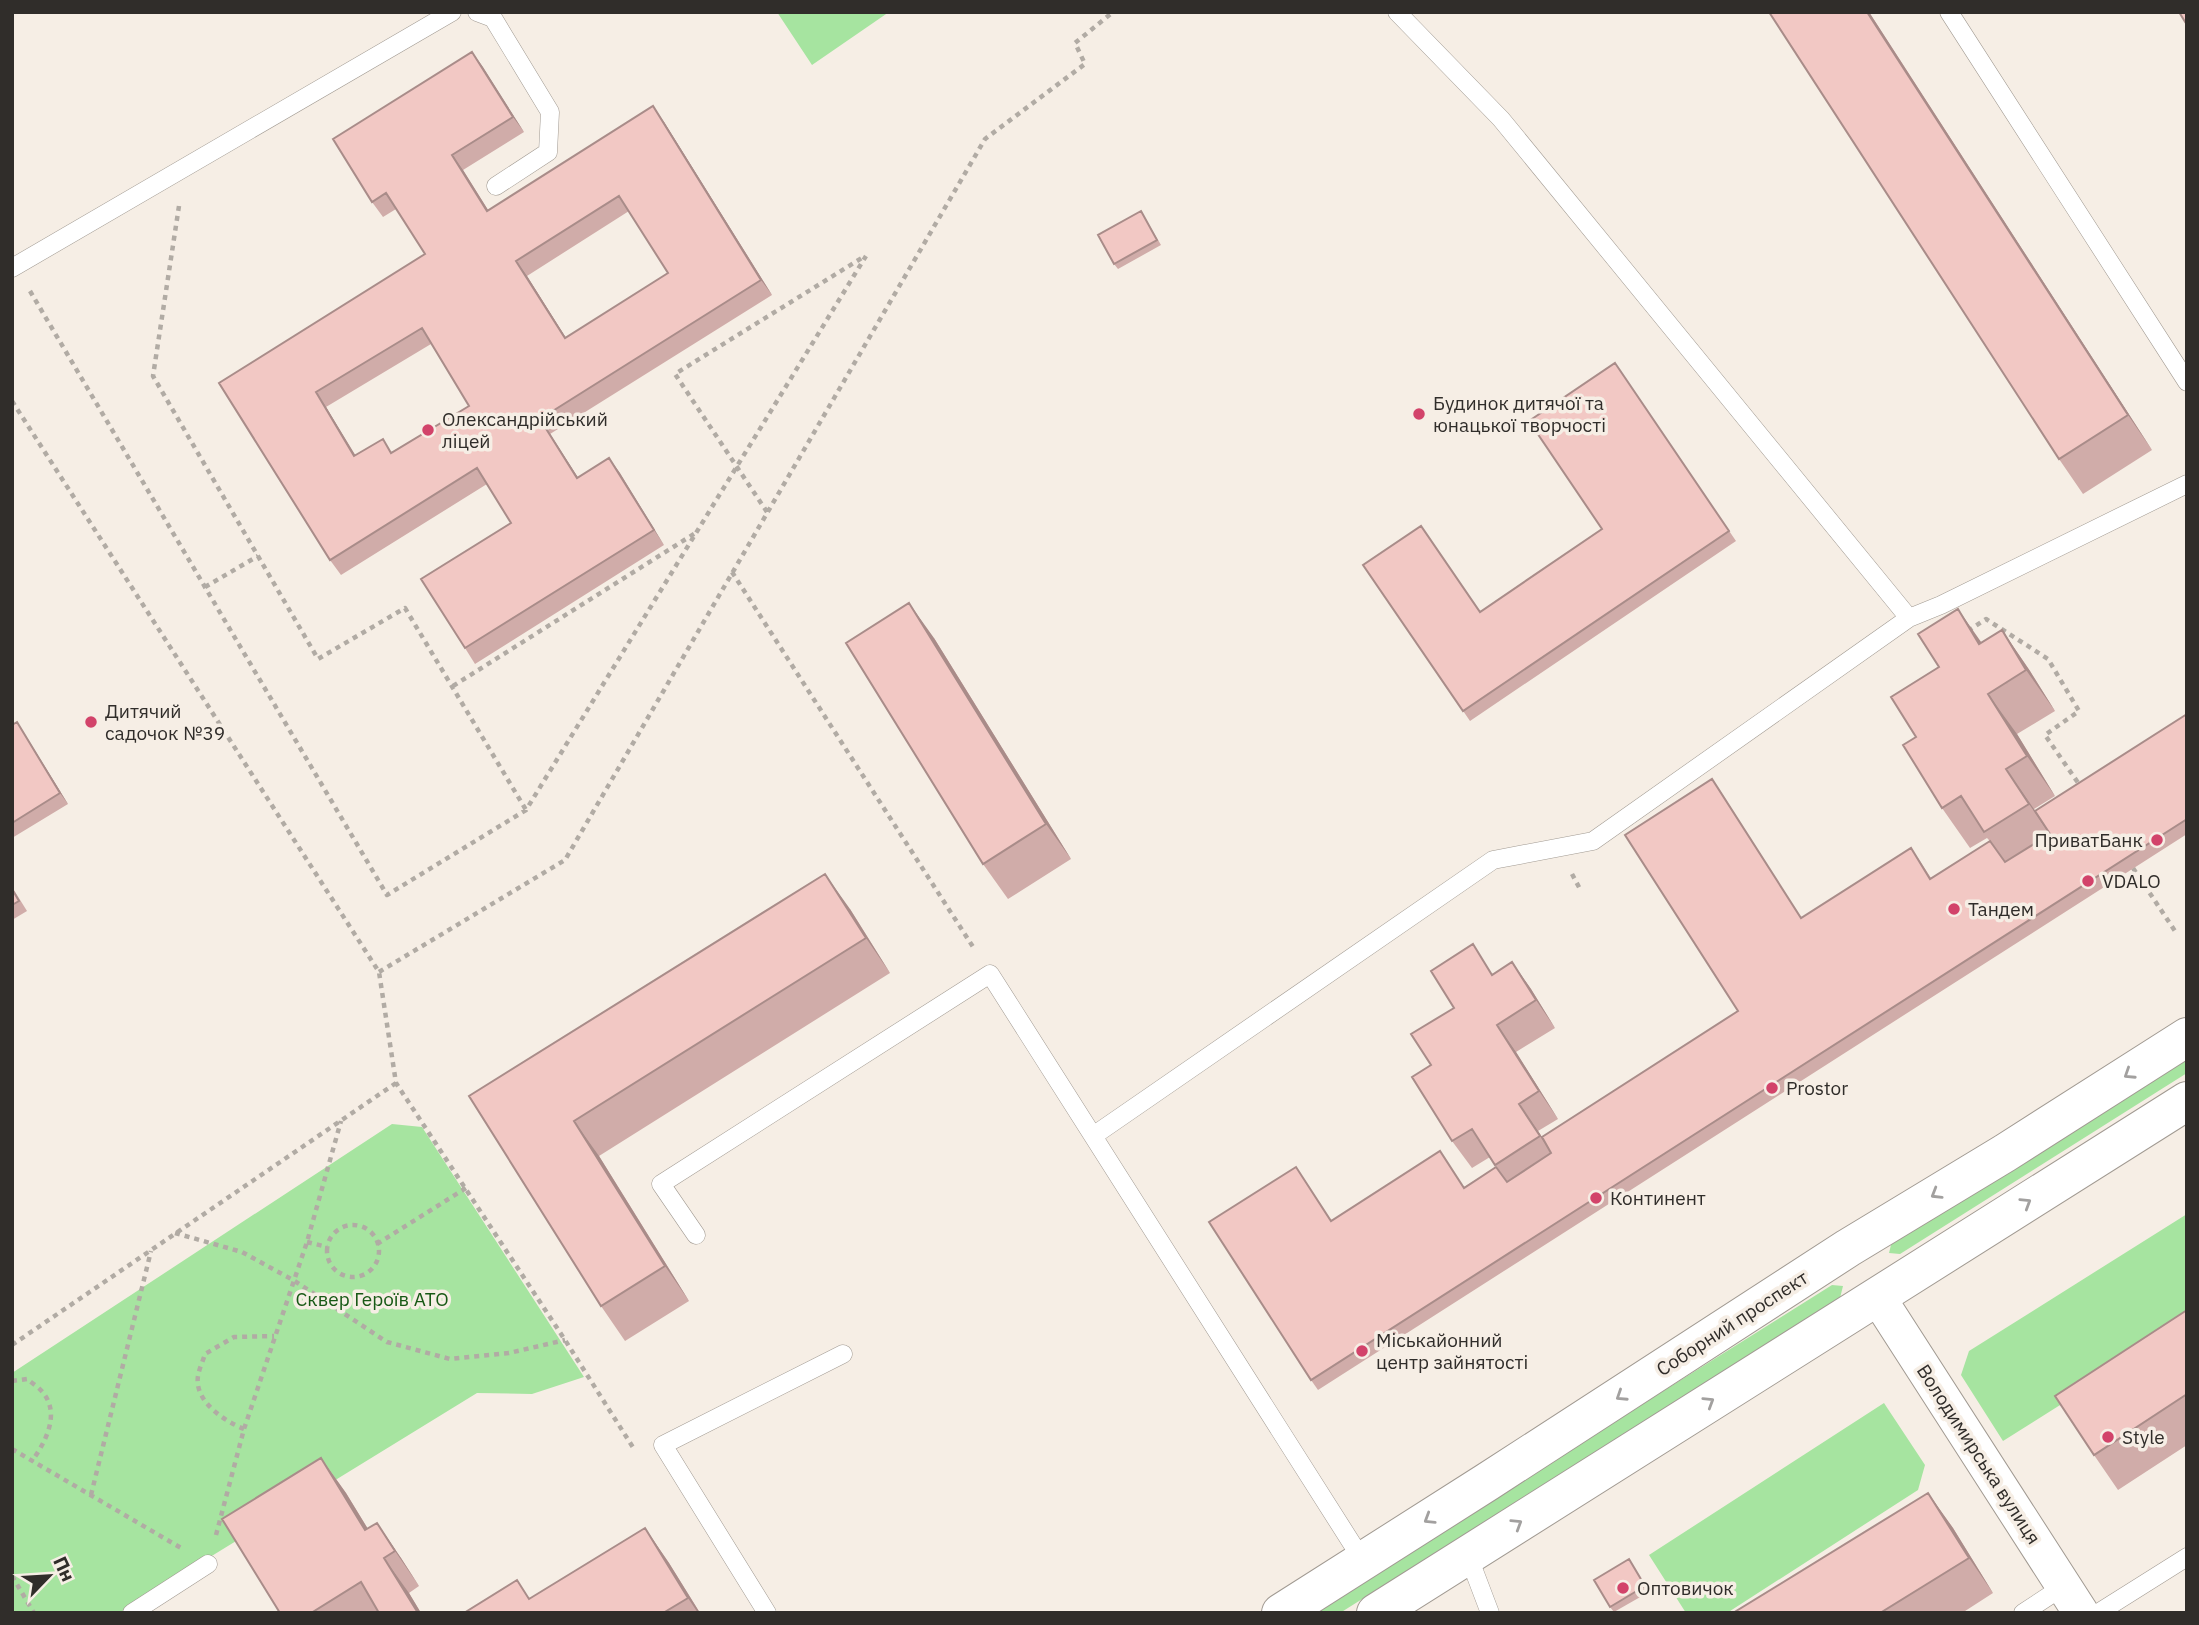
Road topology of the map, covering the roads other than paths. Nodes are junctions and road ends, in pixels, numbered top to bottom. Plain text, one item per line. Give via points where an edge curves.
1 (452, 12) edge
2 (477, 12) edge
3 (1397, 12) edge
4 (1949, 12) edge
5 (496, 186) dead end
6 (14, 267) edge
7 (2187, 382) edge
8 (2187, 484) edge
9 (1909, 618) junction
10 (2187, 1037) edge
11 (2187, 1101) edge
12 (1093, 1136) junction
13 (696, 1235) dead end
14 (1848, 1248) junction
15 (1878, 1296) junction
16 (843, 1354) dead end
17 (1468, 1555) junction
18 (2187, 1557) edge
19 (1363, 1561) junction
20 (208, 1564) road end
21 (2072, 1600) edge
22 (132, 1613) edge
23 (767, 1613) edge
24 (1281, 1613) edge
25 (1376, 1613) edge
26 (1490, 1613) edge
27 (2023, 1613) edge
28 (2098, 1613) edge

1 - 6 lane
2 - 5 lane via 493,18 551,112 548,152
3 - 9 lane via 1501,119
4 - 7 lane
8 - 9 lane
9 - 12 lane via 1593,841 1493,860
10 -> 14 main road, Соборний проспект
15 -> 11 main road
12 - 13 lane via 990,974 660,1184
12 - 19 lane
14 - 15 main road
14 -> 19 main road, Соборний проспект
17 -> 15 main road
15 - 21 street, Володимирська вулиця
16 - 23 lane via 663,1445
17 - 25 main road
17 - 26 lane
18 - 28 lane
19 - 24 main road, Соборний проспект
20 - 22 lane
21 - 27 lane

